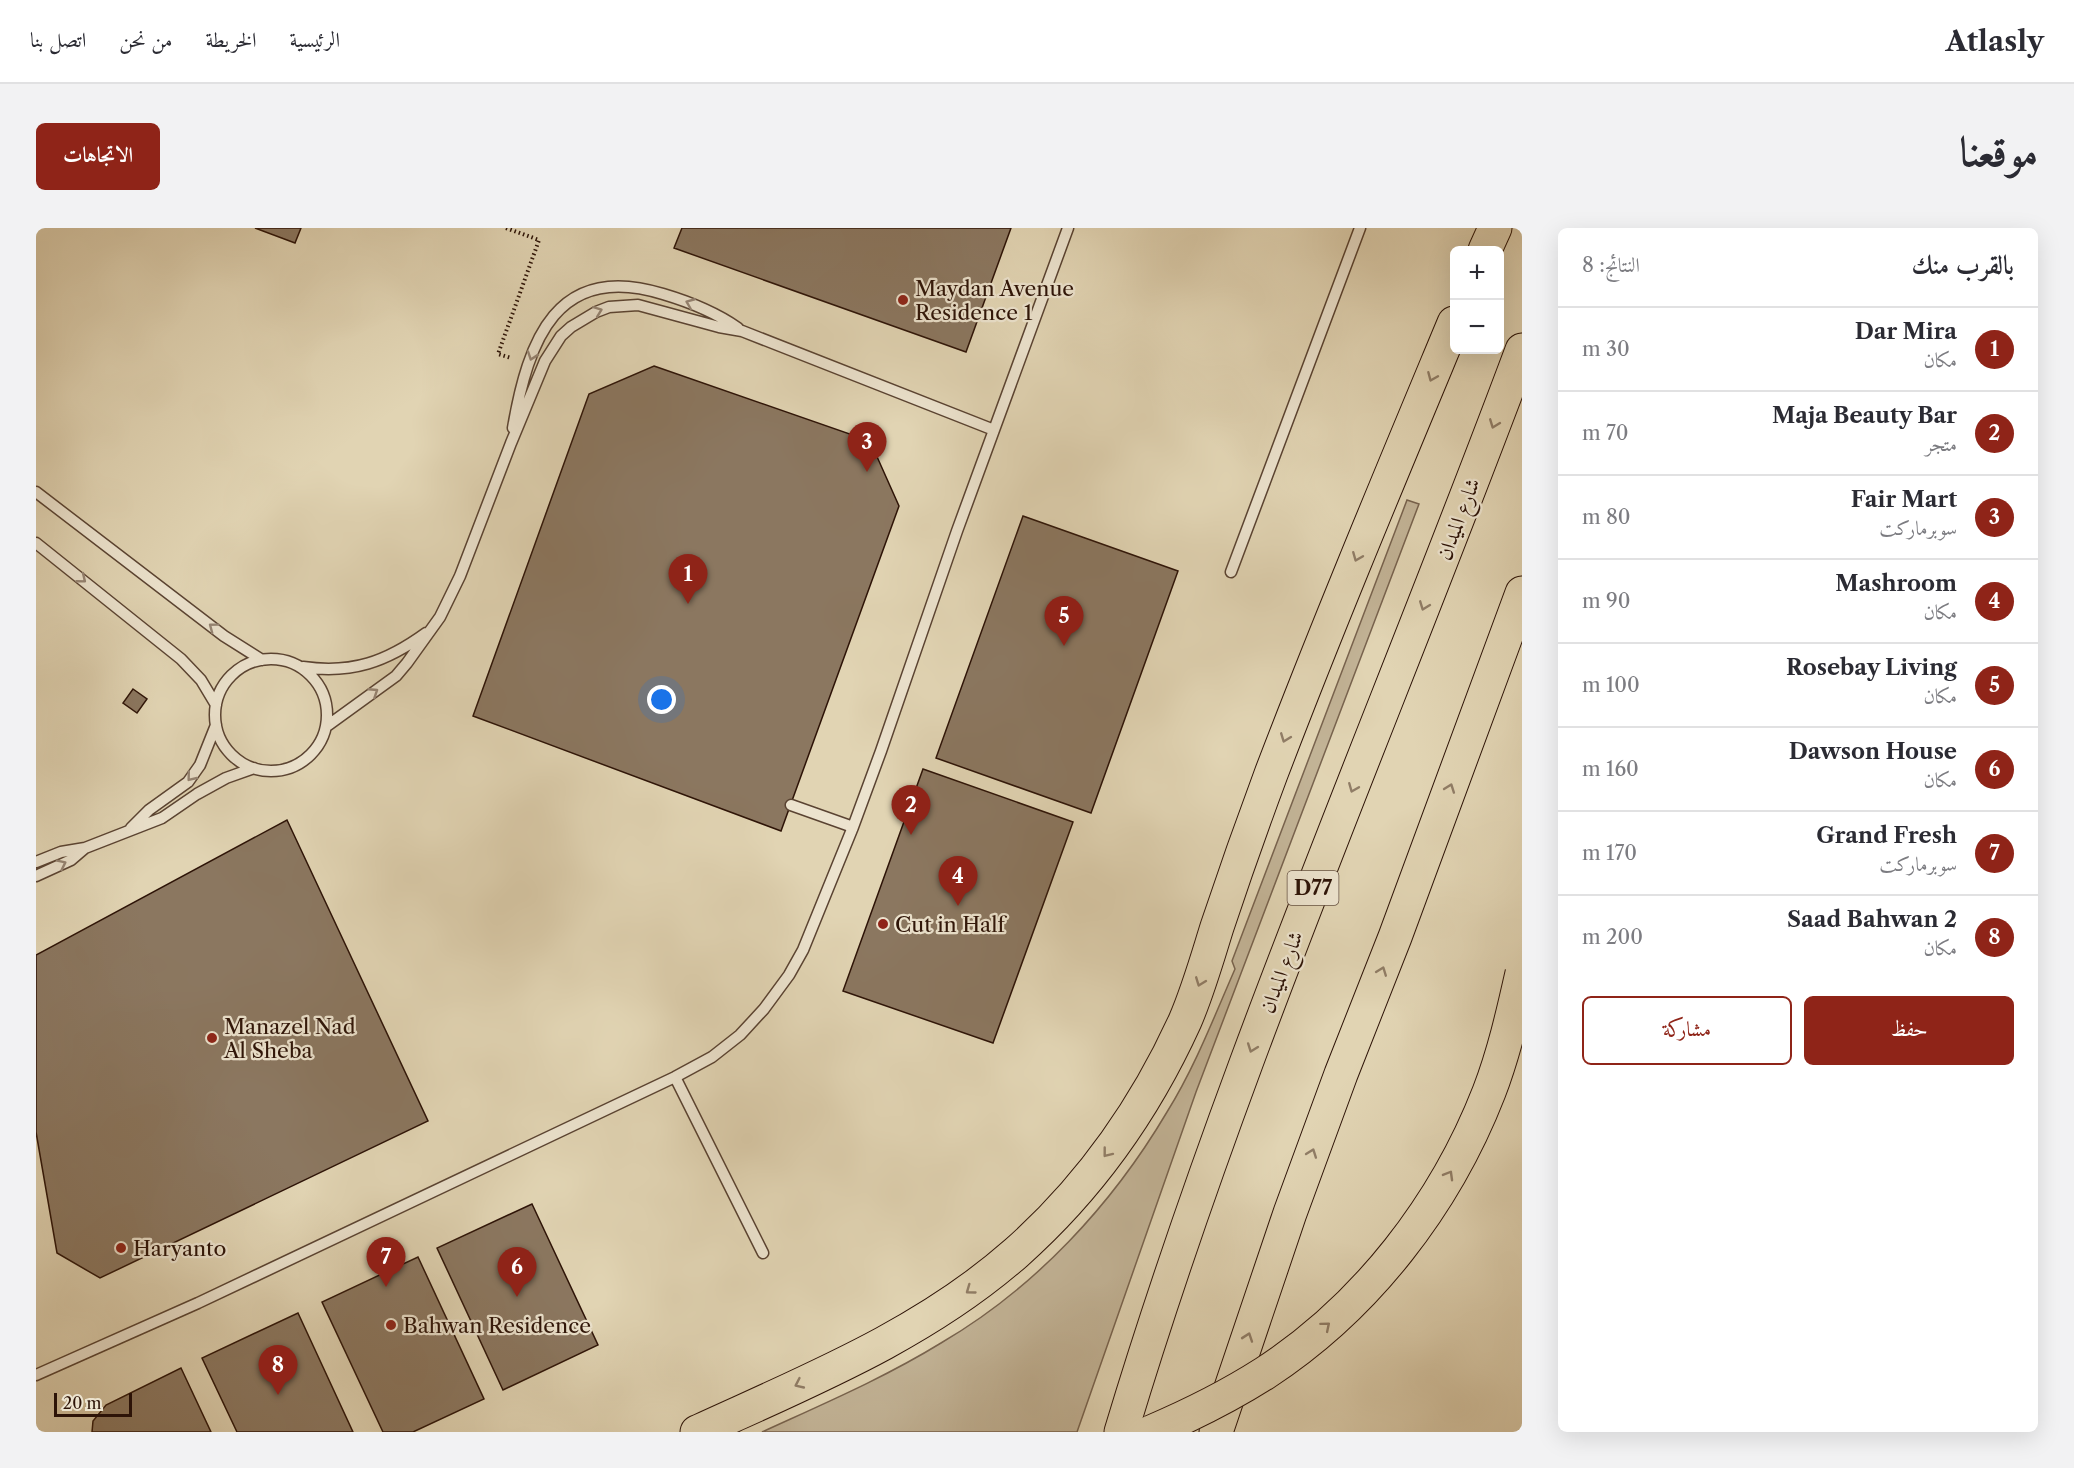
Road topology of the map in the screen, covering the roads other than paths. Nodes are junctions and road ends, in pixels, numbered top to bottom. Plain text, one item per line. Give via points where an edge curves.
1 (1068, 228) edge
2 (1360, 228) edge
3 (1495, 228) edge
4 (1487, 246) edge
5 (742, 331) junction
6 (1450, 335) edge
7 (1522, 350) edge
8 (994, 430) junction
9 (511, 443) junction
10 (36, 492) edge
11 (36, 543) edge
12 (1231, 572) dead end
13 (1522, 593) edge
14 (431, 630) junction
15 (262, 660) junction
16 (301, 667) junction
17 (216, 705) junction
18 (216, 725) junction
19 (327, 726) junction
20 (254, 768) junction
21 (791, 805) dead end
22 (853, 827) junction
23 (130, 830) junction
24 (86, 848) junction
25 (36, 862) edge
26 (36, 876) edge
27 (1522, 973) edge
28 (675, 1077) junction
29 (763, 1254) dead end
30 (36, 1375) edge
31 (697, 1432) edge
32 (1121, 1432) edge
33 (1152, 1432) edge
34 (1216, 1432) edge

1 - 8 lane
2 - 12 lane
3 - 4 main road
5 - 8 lane
9 -> 5 lane via 552,348 571,327 596,312 638,305
5 -> 9 lane via 684,300 644,288 611,285 577,296 550,318 541,333 521,391
6 -> 31 main road via 1274,766 1186,1018 1165,1062 1114,1144 1084,1183 1031,1239 940,1311 855,1359
7 -> 32 main road, شارع الميدان / D77 via 1245,1066
8 - 22 lane
9 - 14 lane via 453,592
15 -> 10 lane via 224,636
11 -> 17 lane via 181,659 201,680
34 -> 13 main road via 1290,1212
14 - 16 lane via 396,653 366,665 334,670
19 -> 14 lane via 396,676
15 - 16 lane via 289,661
15 - 17 lane via 237,670
16 - 19 lane via 312,675 326,699
17 - 18 lane
18 - 20 lane via 226,748
18 -> 23 lane via 200,765 188,782 149,810
19 - 20 lane via 316,749 296,766 271,771
20 - 23 lane via 213,785 162,818
21 - 22 lane
22 - 28 lane via 789,975 740,1035 712,1057
23 - 24 lane
24 - 25 lane
26 -> 24 lane via 71,860
33 -> 27 main road, bridge via 1266,1373 1362,1292 1399,1249 1451,1174 1471,1133 1504,1048
28 - 29 lane
28 - 30 lane via 198,1303

